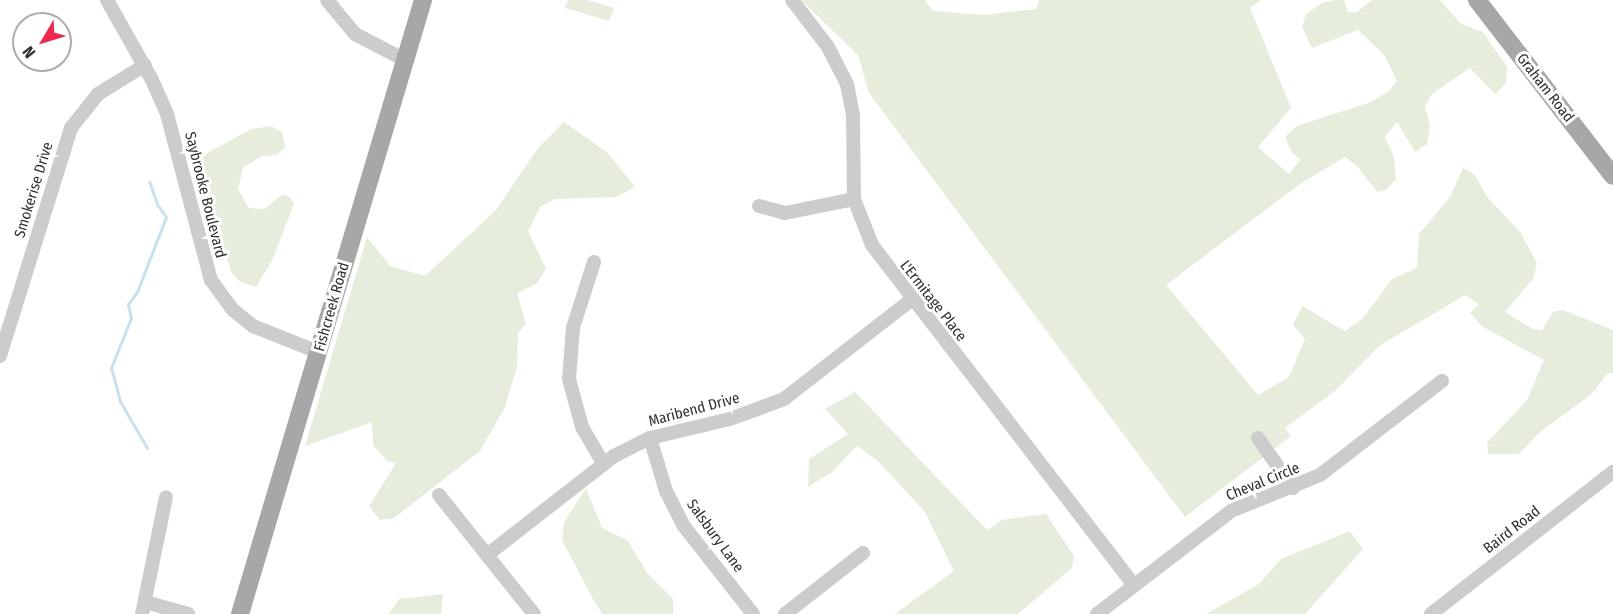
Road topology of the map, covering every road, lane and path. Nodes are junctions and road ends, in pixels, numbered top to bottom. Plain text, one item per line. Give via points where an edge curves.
1 (107, 0) edge
2 (327, 0) edge
3 (423, 0) edge
4 (792, 0) edge
5 (1477, 0) edge
6 (404, 59) junction
7 (145, 66) junction
8 (1613, 176) edge
9 (854, 199) junction
10 (759, 206) dead end
11 (594, 262) dead end
12 (911, 300) junction
13 (5, 325) edge
14 (318, 352) junction
15 (0, 356) edge
16 (1442, 381) dead end
17 (650, 438) junction
18 (1258, 438) dead end
19 (603, 463) junction
20 (1613, 472) edge
21 (1293, 488) junction
22 (439, 495) dead end
23 (166, 497) dead end
24 (863, 553) dead end
25 (487, 555) junction
26 (1134, 585) junction
27 (144, 608) edge
28 (188, 614) edge
29 (240, 614) edge
30 (534, 614) edge
31 (753, 614) edge
32 (785, 614) edge
33 (1097, 614) edge
34 (1431, 614) edge

1 - 7 street, Saybrooke Boulevard
2 - 6 street via 363,40
3 - 6 main road, Fishcreek Road
4 - 9 street, L'Ermitage Place via 828,47 847,84 853,116
5 - 8 main road, Graham Road
6 - 14 main road, Fishcreek Road
7 - 13 street, Smokerise Drive via 98,94 71,128
7 - 14 street, Saybrooke Boulevard via 180,154 197,236 211,280 233,310 253,326
9 - 10 street via 785,213
9 - 12 street, L'Ermitage Place via 872,245
11 - 19 street via 573,328 569,379 577,414
12 - 17 street, Maribend Drive via 784,399 730,419
12 - 26 street, L'Ermitage Place
13 - 15 street, Smokerise Drive
14 - 29 main road, Fishcreek Road
16 - 21 street, Cheval Circle via 1320,475
17 - 19 street, Maribend Drive
17 - 31 street, Salsbury Lane via 666,491 683,525
18 - 21 street
19 - 25 street, Maribend Drive
20 - 34 street, Baird Road
21 - 26 street, Cheval Circle via 1231,511
22 - 25 street
23 - 27 street
24 - 32 street
25 - 30 street
26 - 33 street, Cheval Circle
27 - 28 street

